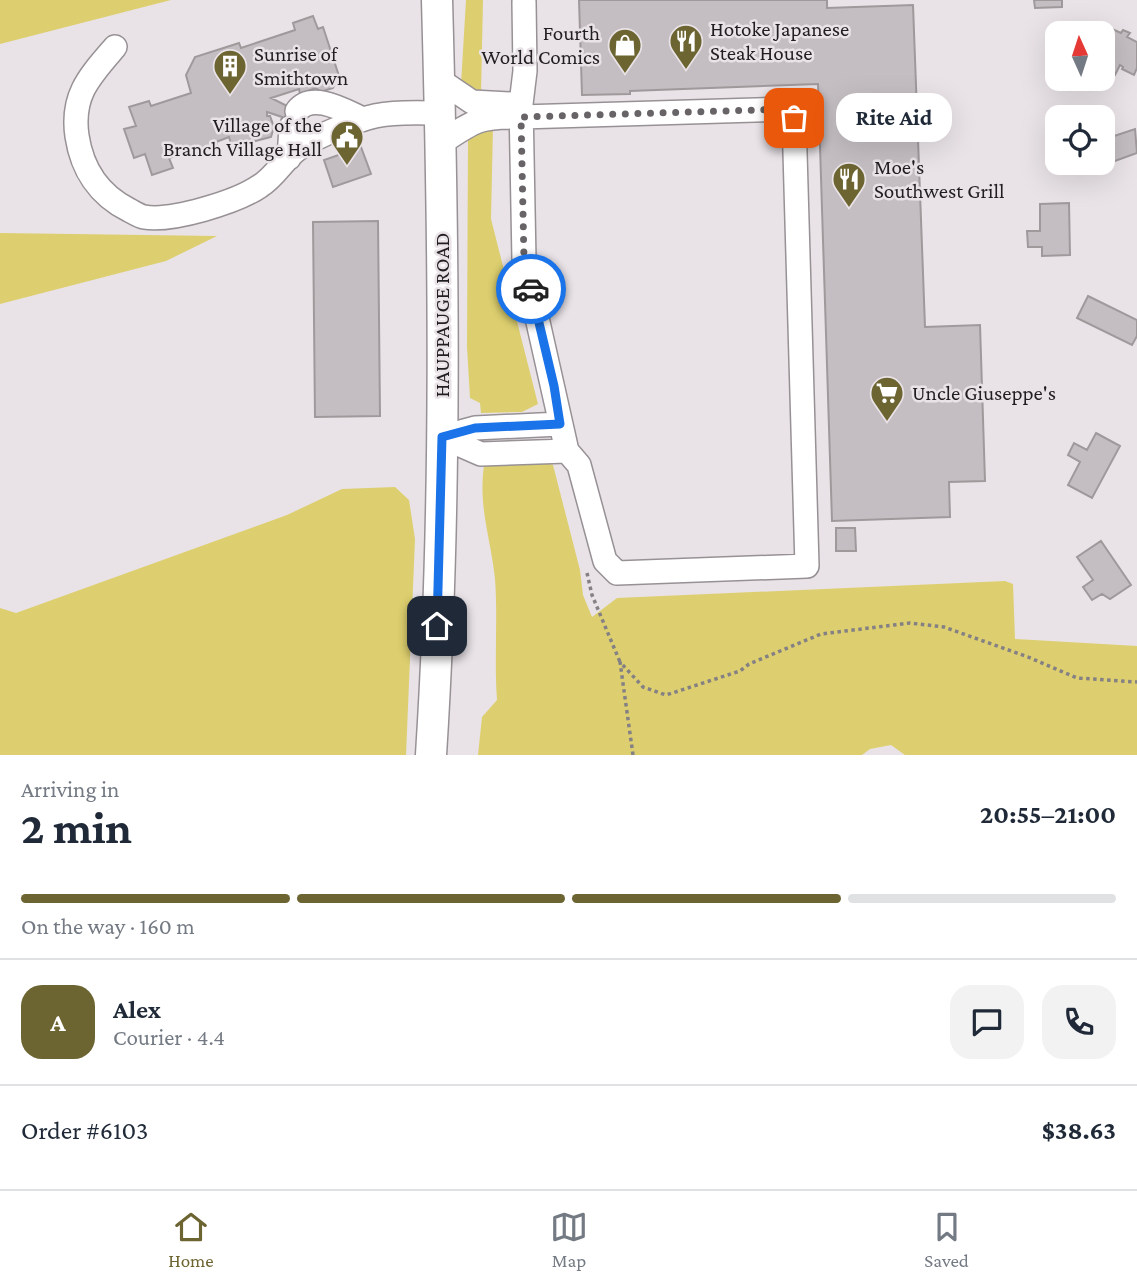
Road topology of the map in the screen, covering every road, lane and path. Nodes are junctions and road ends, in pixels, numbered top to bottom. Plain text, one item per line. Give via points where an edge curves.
1 (437, 0) edge
2 (524, 2) dead end
3 (115, 47) dead end
4 (438, 79) junction
5 (521, 110) junction
6 (440, 113) junction
7 (363, 119) junction
8 (441, 143) junction
9 (289, 158) junction
10 (560, 424) junction
11 (442, 437) junction
12 (567, 451) junction
13 (1137, 682) edge
14 (431, 755) edge
15 (633, 755) edge

1 - 4 main road, HAUPPAUGE ROAD
2 - 5 lane via 526,71
3 - 9 lane via 81,93 75,120 86,168 96,186 117,204 144,217 215,207 261,186
4 - 5 lane via 472,102
4 - 6 main road, HAUPPAUGE ROAD
5 - 8 lane via 468,125
5 - 10 lane via 524,260
5 - 12 lane via 789,109 794,118 807,566 617,573 605,561 579,465
6 - 7 lane
6 - 8 main road, HAUPPAUGE ROAD
7 - 9 lane
7 - 9 lane via 334,106 305,103 294,119
8 - 11 main road, HAUPPAUGE ROAD
10 - 11 lane via 475,428
10 - 12 lane
11 - 12 lane via 481,454
11 - 14 main road, HAUPPAUGE ROAD
13 - 15 path via 1077,678 944,627 910,623 821,634 740,671 666,695 643,687 620,662

